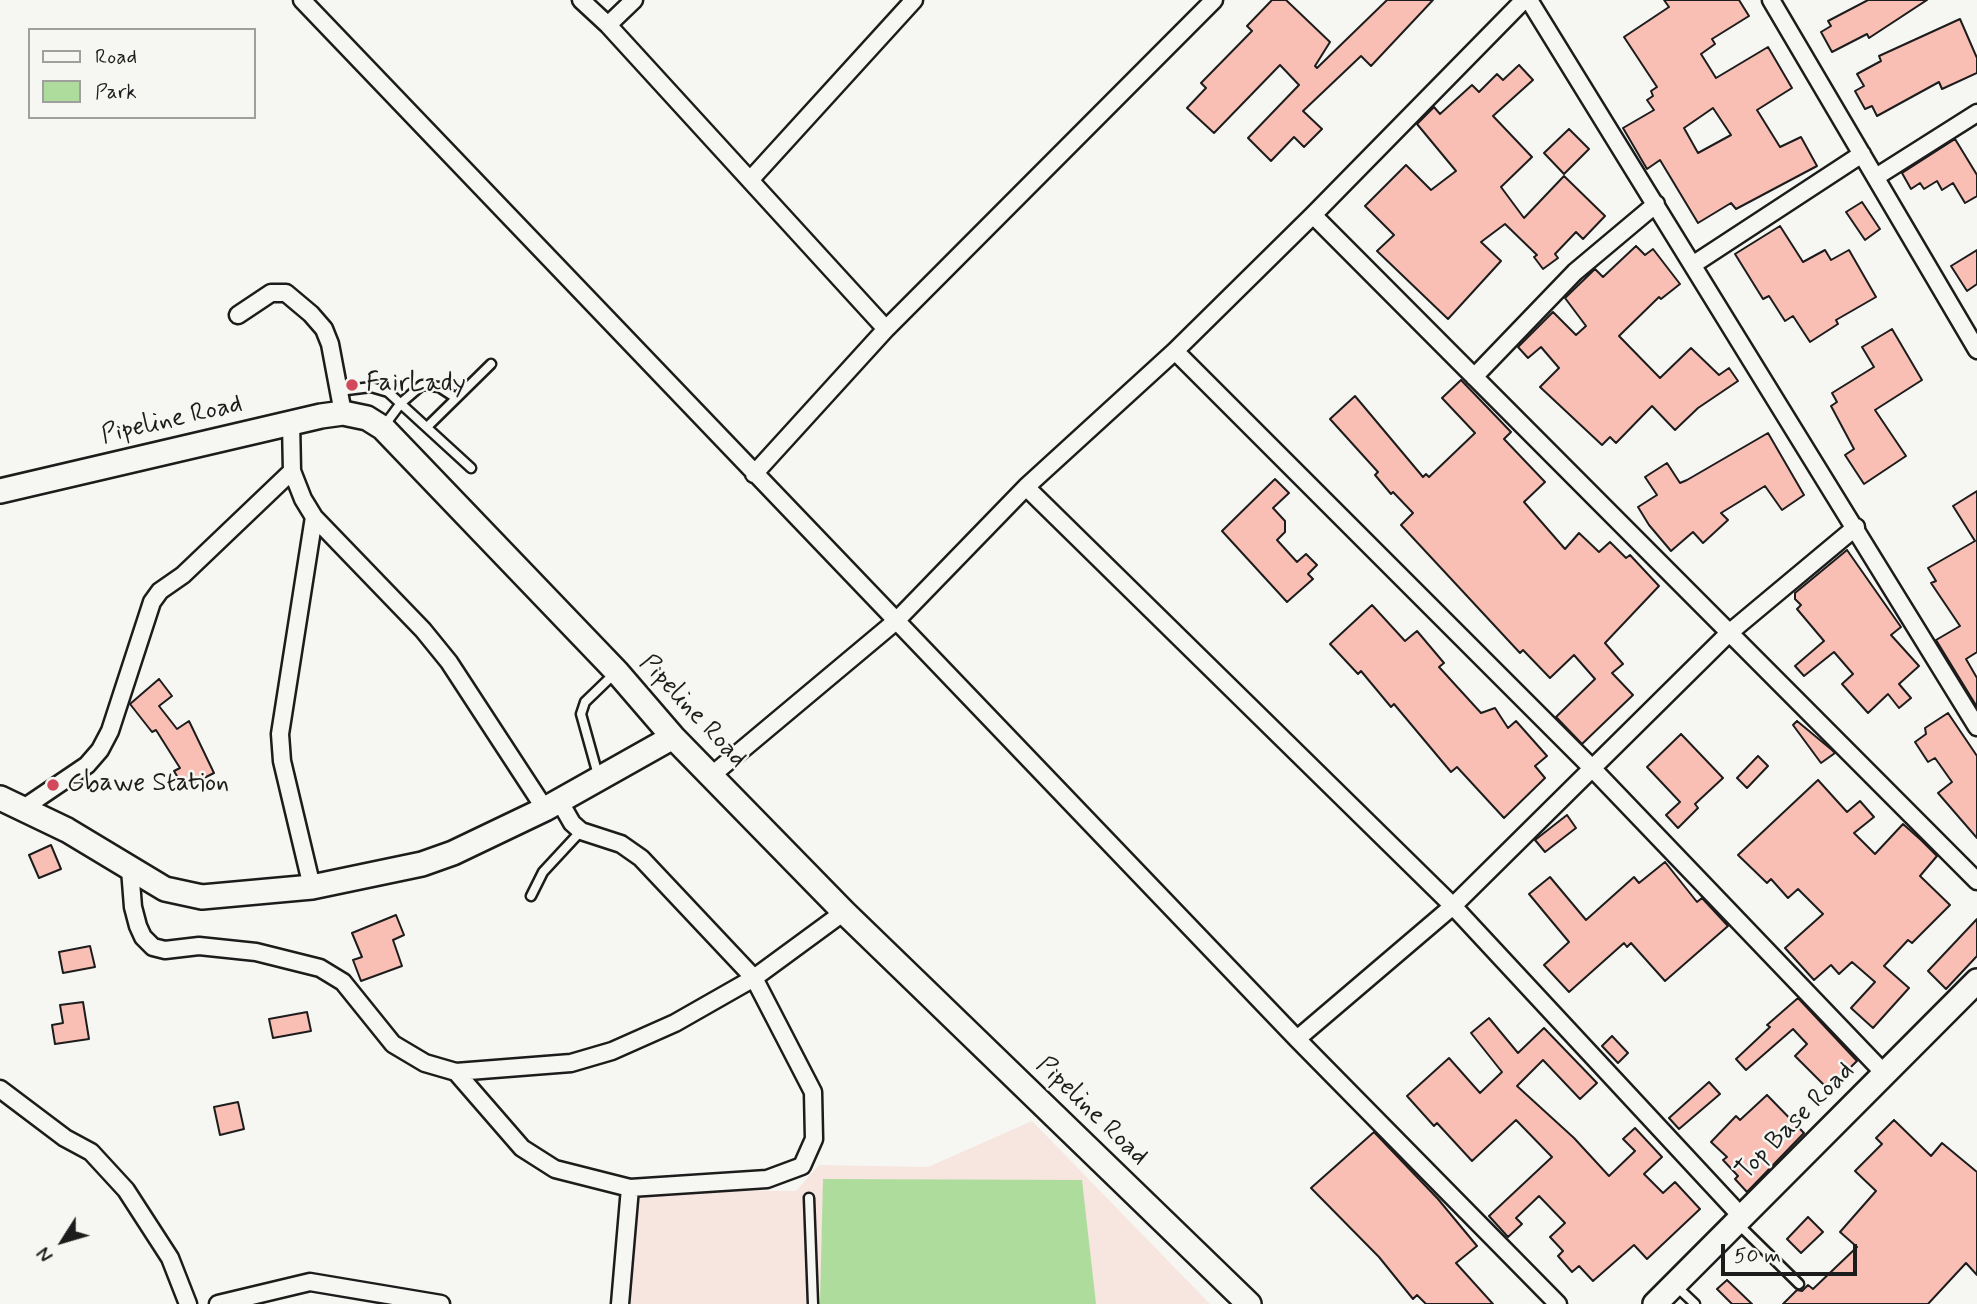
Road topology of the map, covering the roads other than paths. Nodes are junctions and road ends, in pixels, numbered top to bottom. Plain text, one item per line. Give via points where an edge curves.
1 (302, 0) edge
2 (581, 0) edge
3 (634, 0) edge
4 (914, 0) edge
5 (1214, 0) edge
6 (1524, 0) edge
7 (1529, 0) edge
8 (1771, 0) edge
9 (608, 25) junction
10 (1977, 113) edge
11 (1862, 154) junction
12 (1877, 177) junction
13 (751, 179) junction
14 (1656, 204) junction
15 (1313, 215) junction
16 (1694, 264) junction
17 (238, 315) dead end
18 (886, 329) junction
19 (1977, 350) edge
20 (1175, 351) junction
21 (491, 364) dead end
22 (1474, 377) junction
23 (456, 398) junction
24 (341, 402) junction
25 (401, 403) junction
26 (291, 422) junction
27 (427, 427) junction
28 (383, 428) junction
29 (471, 468) dead end
30 (292, 471) junction
31 (754, 474) junction
32 (1026, 487) junction
33 (0, 491) edge
34 (314, 517) junction
35 (1856, 527) junction
36 (896, 621) junction
37 (1729, 633) junction
38 (617, 673) junction
39 (1977, 727) edge
40 (673, 737) junction
41 (1591, 767) junction
42 (712, 775) junction
43 (599, 779) junction
44 (0, 798) edge
45 (552, 805) junction
46 (22, 809) junction
47 (581, 831) junction
48 (130, 869) junction
49 (1977, 881) edge
50 (312, 887) junction
51 (531, 896) dead end
52 (1453, 906) junction
53 (844, 912) junction
54 (754, 978) junction
55 (1977, 981) edge
56 (1297, 1039) junction
57 (456, 1072) junction
58 (1884, 1073) junction
59 (0, 1089) edge
60 (630, 1188) junction
61 (809, 1198) dead end
62 (1738, 1219) junction
63 (1674, 1284) junction
64 (1800, 1284) dead end
65 (270, 1298) edge
66 (188, 1304) edge
67 (218, 1304) edge
68 (441, 1304) edge
69 (620, 1304) edge
70 (813, 1304) edge
71 (1249, 1304) edge
72 (1558, 1304) edge
73 (1655, 1304) edge
74 (1695, 1304) edge

1 - 31 street
2 - 9 street
3 - 9 street
4 - 13 street
5 - 18 street
6 - 15 street
7 - 14 street
8 - 11 street
9 - 13 street
10 - 12 street
11 - 12 street
11 - 16 street
12 - 19 street
13 - 18 street
14 - 16 street
14 - 22 street via 1575,272
15 - 20 street
15 - 22 street
16 - 35 street
17 - 24 street via 271,293 286,293 324,328
18 - 31 street
20 - 32 street
20 - 41 street
21 - 23 lane
22 - 37 street
23 - 25 lane via 439,387 422,385
23 - 27 lane
24 - 25 lane via 377,388
24 - 26 street, Pipeline Road
24 - 28 street, Pipeline Road
25 - 27 lane
25 - 28 lane
26 - 30 street
26 - 33 street, Pipeline Road
27 - 29 lane
28 - 38 street, Pipeline Road
30 - 34 street
30 - 46 street via 184,575 160,591 152,602 100,750 87,765
31 - 36 street
32 - 36 street
32 - 52 street
34 - 45 street via 449,662
34 - 50 street via 280,734 284,773
35 - 37 street
35 - 39 street
36 - 42 street
36 - 56 street
37 - 41 street
37 - 49 street
38 - 40 street, Pipeline Road
38 - 43 lane via 585,702 581,714
40 - 42 street, Pipeline Road
40 - 43 street
41 - 52 street
41 - 58 street
42 - 53 street, Pipeline Road
43 - 45 street
44 - 46 street
45 - 47 street
45 - 50 street via 422,864
46 - 48 street
47 - 51 lane via 543,872
47 - 54 street via 621,844 641,858
48 - 50 street via 184,896
48 - 57 street via 138,926 153,947 256,952 320,968 343,982 393,1044 425,1063
52 - 56 street
52 - 62 street
53 - 54 street
53 - 71 street, Pipeline Road
54 - 57 street via 675,1023 612,1051 571,1063
54 - 60 street via 813,1092 814,1139 802,1167 766,1179
55 - 58 street, Top Base Road
56 - 72 street
57 - 60 street via 522,1148 555,1168
58 - 62 street, Top Base Road
59 - 66 street via 90,1152 126,1190 170,1258
60 - 69 street
61 - 70 lane
62 - 63 street, Top Base Road
62 - 64 lane
63 - 73 street, Top Base Road
63 - 74 lane
65 - 67 street
65 - 68 street via 310,1282

